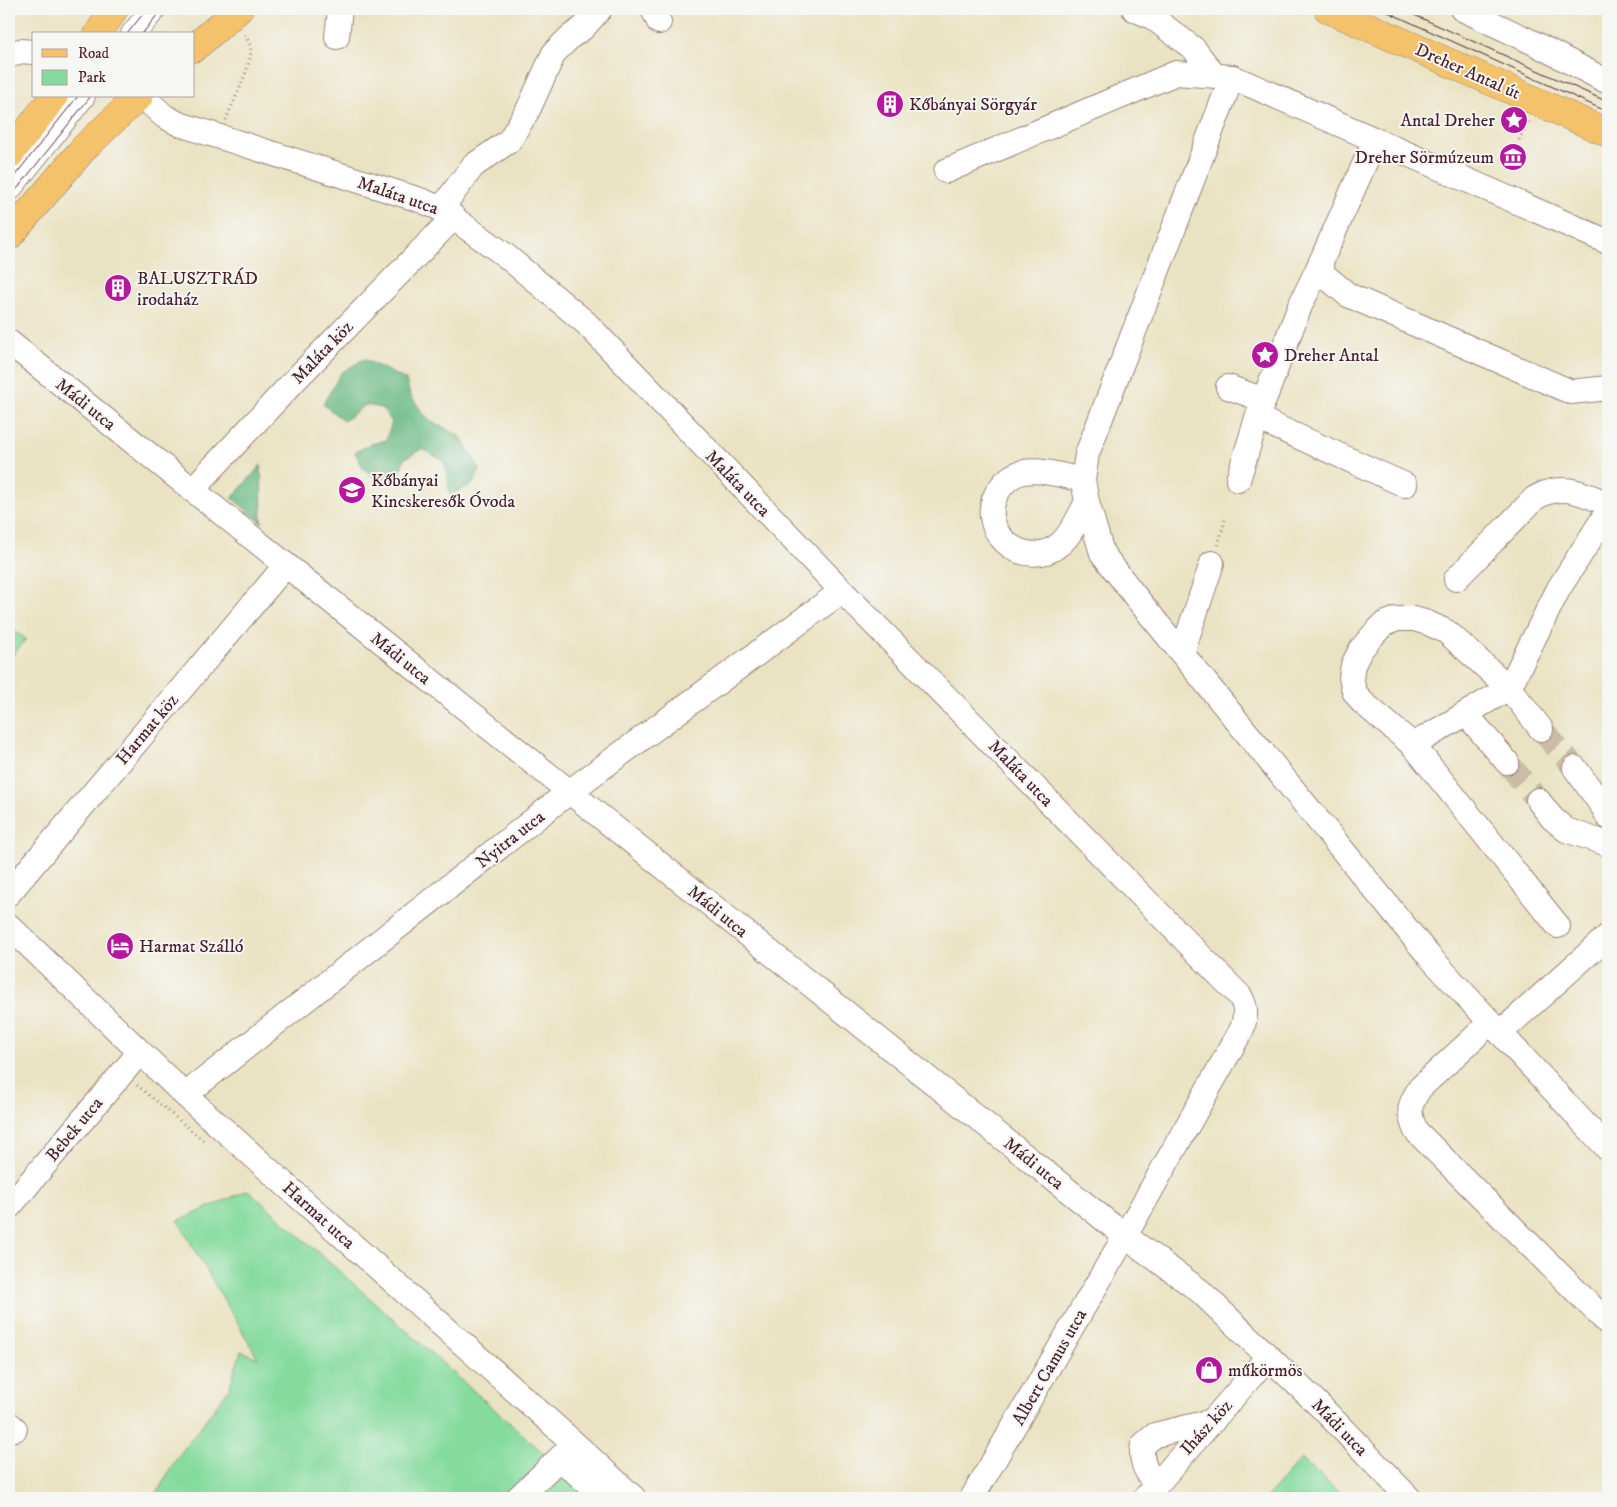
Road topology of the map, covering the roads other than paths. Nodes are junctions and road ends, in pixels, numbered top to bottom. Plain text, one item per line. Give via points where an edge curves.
1 (114, 9) edge
2 (154, 9) edge
3 (340, 9) edge
4 (600, 9) edge
5 (1134, 9) edge
6 (1328, 9) edge
7 (1462, 9) edge
8 (234, 13) edge
9 (99, 32) edge
10 (135, 32) edge
11 (337, 37) dead end
12 (195, 47) edge
13 (32, 52) edge
14 (9, 56) edge
15 (1223, 76) junction
16 (1608, 82) edge
17 (52, 98) edge
18 (81, 98) edge
19 (139, 98) edge
20 (143, 98) edge
21 (1608, 134) edge
22 (1375, 140) junction
23 (9, 155) edge
24 (946, 171) dead end
25 (9, 189) edge
26 (447, 213) junction
27 (9, 236) edge
28 (1608, 242) edge
29 (1320, 264) junction
30 (13, 353) edge
31 (1228, 387) dead end
32 (1608, 388) edge
33 (1261, 409) junction
34 (1238, 480) dead end
35 (1405, 485) dead end
36 (192, 490) junction
37 (1608, 504) edge
38 (1608, 511) edge
39 (1212, 563) road end
40 (286, 565) junction
41 (1456, 579) dead end
42 (842, 591) junction
43 (1182, 653) junction
44 (1509, 688) junction
45 (1466, 714) junction
46 (1542, 729) tunnel mouth
47 (1413, 745) junction
48 (1507, 762) tunnel mouth
49 (1575, 768) tunnel mouth
50 (569, 792) junction
51 (1538, 800) tunnel mouth
52 (1608, 817) edge
53 (1608, 844) edge
54 (9, 893) edge
55 (9, 926) edge
56 (1558, 926) dead end
57 (1608, 936) edge
58 (1245, 1004) joint
59 (1495, 1028) junction
60 (140, 1052) junction
61 (185, 1095) junction
62 (1608, 1149) edge
63 (9, 1207) edge
64 (1126, 1236) junction
65 (1608, 1323) edge
66 (1268, 1357) junction
67 (1213, 1421) junction
68 (568, 1452) junction
69 (1150, 1492) edge
70 (518, 1498) edge
71 (605, 1498) edge
72 (634, 1498) edge
73 (972, 1498) edge
74 (1409, 1498) edge

1 - 9 main road
2 - 10 street
3 - 11 street
4 - 26 street, Maláta köz via 554,53 528,110 509,141 473,166
5 - 15 street via 1152,17
6 - 21 main road, Dreher Antal út
7 - 16 street
8 - 12 main road
13 - 14 street via 20,51
15 - 22 street
15 - 24 street via 1176,73
15 - 43 street via 1087,454 1085,491 1102,553
17 - 23 main road
18 - 25 street
19 - 27 main road via 84,148
20 - 26 street, Maláta utca via 179,124 423,201
22 - 28 street
22 - 29 street
26 - 36 street, Maláta köz
26 - 42 street, Maláta utca via 586,323
29 - 32 street via 1324,275 1348,295 1571,392
29 - 33 street via 1300,306
30 - 36 street, Mádi utca
31 - 33 street
33 - 34 street
33 - 35 street
36 - 40 street, Mádi utca
37 - 41 street via 1577,492 1544,492
38 - 44 street via 1559,588
39 - 43 street
40 - 50 street, Mádi utca
40 - 54 street, Harmat köz
42 - 50 street, Nyitra utca
42 - 58 street, Maláta utca
43 - 59 street via 1429,956
44 - 45 street
44 - 46 street
44 - 47 street via 1447,632 1414,619 1397,619 1384,624 1362,649 1353,666 1354,691 1362,702
45 - 47 street
45 - 48 street
47 - 56 street
49 - 52 street
50 - 61 street, Nyitra utca
50 - 64 street, Mádi utca
51 - 53 street via 1566,830
55 - 60 street, Harmat utca
57 - 59 street
58 - 64 street, Albert Camus utca via 1242,1029
59 - 62 street
59 - 65 street via 1420,1088 1410,1108 1411,1120 1416,1131
60 - 61 street, Harmat utca
60 - 63 street, Bebek utca
61 - 68 street, Harmat utca
64 - 66 street, Mádi utca via 1200,1291
64 - 73 street, Albert Camus utca
66 - 67 street, Ihász köz
66 - 74 street, Mádi utca
67 - 69 street, Ihász köz
67 - 69 street via 1155,1435 1143,1445 1141,1452
68 - 70 street
68 - 71 street
68 - 72 street, Harmat utca

